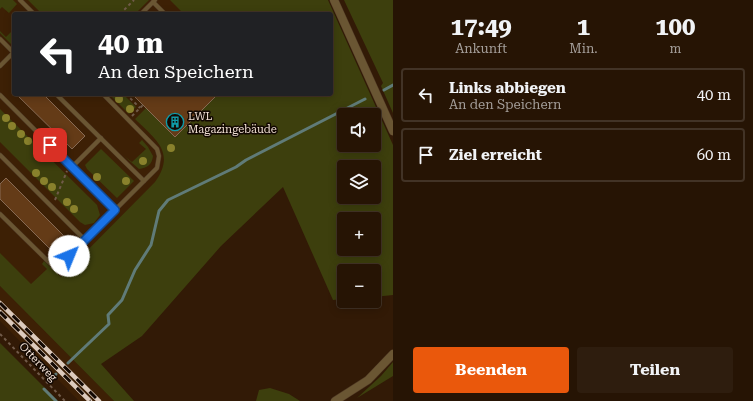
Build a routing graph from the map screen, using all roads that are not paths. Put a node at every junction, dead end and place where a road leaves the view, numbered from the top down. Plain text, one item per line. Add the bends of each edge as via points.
1 (20, 0) edge
2 (334, 0) edge
3 (154, 1) edge
4 (32, 12) edge
5 (143, 12) edge
6 (163, 12) edge
7 (0, 39) edge
8 (12, 50) edge
9 (12, 54) edge
10 (0, 66) edge
11 (0, 95) edge
12 (58, 96) edge
13 (105, 96) edge
14 (393, 131) edge
15 (101, 138) junction
16 (0, 155) edge
17 (71, 166) junction
18 (144, 181) junction
19 (115, 210) junction
20 (0, 214) edge
21 (85, 240) junction
22 (393, 354) edge
23 (335, 401) edge

1 - 4 lane
2 - 14 street
3 - 5 lane
3 - 6 lane
7 - 8 lane
9 - 10 lane
11 - 17 lane
12 - 15 lane
13 - 18 lane via 157,149 160,156 157,168
15 - 17 lane
15 - 18 lane
16 - 21 lane
17 - 19 lane
18 - 19 lane
19 - 21 lane
20 - 21 lane via 56,269
22 - 23 street via 368,380

